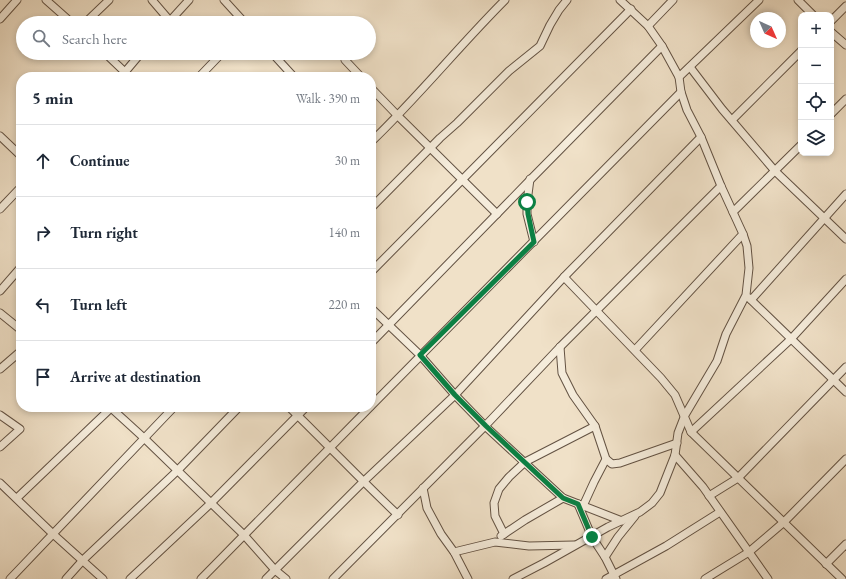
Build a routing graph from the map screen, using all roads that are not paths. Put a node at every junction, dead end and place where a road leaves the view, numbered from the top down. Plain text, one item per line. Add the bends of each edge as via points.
1 (17, 0) edge
2 (46, 0) edge
3 (109, 0) edge
4 (152, 0) edge
5 (189, 0) edge
6 (224, 0) edge
7 (505, 0) edge
8 (567, 0) edge
9 (620, 0) edge
10 (673, 0) edge
11 (759, 0) edge
12 (798, 0) edge
13 (101, 3) edge
14 (846, 6) edge
15 (631, 9) junction
16 (810, 12) edge
17 (64, 16) edge
18 (91, 16) edge
19 (164, 16) edge
20 (174, 16) edge
21 (239, 16) edge
22 (834, 18) edge
23 (0, 19) edge
24 (648, 26) junction
25 (834, 35) edge
26 (846, 45) edge
27 (662, 46) junction
28 (798, 54) edge
29 (112, 60) edge
30 (135, 60) edge
31 (215, 60) edge
32 (278, 60) edge
33 (345, 60) dead end
34 (690, 67) junction
35 (125, 72) joint
36 (204, 72) edge
37 (289, 72) edge
38 (356, 72) edge
39 (679, 77) junction
40 (681, 92) junction
41 (376, 93) edge
42 (846, 99) edge
43 (834, 111) edge
44 (398, 116) junction
45 (732, 120) junction
46 (0, 136) edge
47 (376, 137) edge
48 (701, 137) junction
49 (798, 148) edge
50 (16, 151) edge
51 (775, 171) junction
52 (530, 179) junction
53 (463, 181) junction
54 (721, 186) junction
55 (16, 192) edge
56 (846, 194) edge
57 (376, 203) edge
58 (0, 209) edge
59 (733, 212) junction
60 (497, 214) junction
61 (824, 218) junction
62 (744, 234) junction
63 (846, 239) edge
64 (534, 242) junction
65 (376, 267) edge
66 (16, 273) edge
67 (564, 277) junction
68 (846, 279) edge
69 (0, 291) edge
70 (748, 297) junction
71 (596, 311) junction
72 (0, 313) edge
73 (376, 313) edge
74 (16, 326) edge
75 (389, 326) junction
76 (376, 338) edge
77 (791, 339) junction
78 (560, 347) junction
79 (635, 350) junction
80 (16, 355) edge
81 (420, 355) junction
82 (846, 367) edge
83 (0, 369) edge
84 (846, 392) edge
85 (455, 395) junction
86 (376, 402) edge
87 (106, 412) edge
88 (116, 412) edge
89 (169, 412) edge
90 (234, 412) edge
91 (295, 412) edge
92 (301, 412) edge
93 (366, 412) edge
94 (0, 414) edge
95 (298, 415) junction
96 (685, 415) junction
97 (486, 426) junction
98 (594, 426) junction
99 (691, 432) junction
100 (144, 438) junction
101 (677, 443) junction
102 (0, 447) edge
103 (331, 448) junction
104 (675, 455) junction
105 (606, 459) junction
106 (846, 459) edge
107 (525, 462) junction
108 (177, 471) junction
109 (738, 478) junction
110 (0, 482) edge
111 (363, 482) junction
112 (423, 488) junction
113 (709, 496) junction
114 (16, 498) junction
115 (563, 498) junction
116 (210, 504) junction
117 (581, 505) junction
118 (640, 512) junction
119 (720, 512) junction
120 (398, 515) junction
121 (622, 521) junction
122 (784, 522) junction
123 (53, 534) junction
124 (504, 534) junction
125 (244, 535) junction
126 (592, 537) junction
127 (495, 542) junction
128 (846, 544) edge
129 (576, 545) junction
130 (454, 552) junction
131 (749, 552) junction
132 (605, 557) junction
133 (83, 560) junction
134 (826, 564) junction
135 (275, 570) junction
136 (615, 577) edge
137 (10, 579) edge
138 (66, 579) edge
139 (103, 579) edge
140 (130, 579) edge
141 (201, 579) edge
142 (266, 579) edge
143 (286, 579) edge
144 (333, 579) edge
145 (468, 579) edge
146 (513, 579) edge
147 (606, 579) edge
148 (705, 579) edge
149 (768, 579) edge
150 (842, 579) edge

1 - 23 street
2 - 17 street
3 - 13 street
4 - 19 street
5 - 20 street
6 - 21 street
7 - 44 street
8 - 57 street via 540,46 509,71
9 - 15 street
10 - 24 street
11 - 34 street
12 - 16 street
13 - 18 street
14 - 22 street
15 - 24 street
15 - 53 street
24 - 27 street
25 - 26 street
27 - 39 street
27 - 52 street
28 - 45 street
29 - 35 street
30 - 35 street
31 - 36 street
32 - 37 street
33 - 38 street
34 - 39 street
34 - 45 street
39 - 40 street
40 - 48 street
40 - 64 street
41 - 44 street
42 - 43 street
44 - 47 street
44 - 53 street
45 - 51 street
46 - 50 street
48 - 54 street
48 - 67 street
49 - 51 street
51 - 59 street
51 - 61 street
52 - 60 street
52 - 64 street via 527,202
53 - 60 street
53 - 65 street
54 - 59 street
54 - 71 street
55 - 58 street
56 - 61 street
59 - 62 street
60 - 75 street
61 - 63 street
61 - 70 street
62 - 70 street via 749,268
62 - 79 street
64 - 81 street
66 - 69 street
67 - 71 street
67 - 85 street
68 - 77 street
70 - 77 street
70 - 96 street via 726,334 717,361
71 - 78 street
71 - 79 street
72 - 74 street
73 - 75 street
75 - 76 street
75 - 81 street
77 - 84 street
77 - 99 street
78 - 97 street
78 - 98 street via 562,373
79 - 96 street via 676,395
80 - 83 street
81 - 85 street
81 - 86 street
82 - 109 street
85 - 97 street
85 - 111 street
87 - 114 street
88 - 100 street
89 - 100 street
90 - 108 street
91 - 95 street
92 - 95 street
93 - 103 street
94 - 102 street via 20,429
95 - 103 street
95 - 116 street
96 - 99 street
96 - 101 street
97 - 107 street
97 - 112 street
98 - 105 street
98 - 107 street
99 - 109 street
100 - 108 street
100 - 123 street
101 - 104 street
101 - 105 street via 620,463 612,464
103 - 111 street
103 - 125 street
104 - 113 street
104 - 118 street via 660,493
105 - 117 street
106 - 122 street
107 - 115 street
107 - 124 street via 499,489 494,503 495,516
108 - 116 street
108 - 133 street
109 - 113 street
109 - 122 street
110 - 114 street
111 - 120 street
111 - 135 street
112 - 120 street
112 - 130 street via 427,508
113 - 119 street
114 - 123 street
115 - 117 street
115 - 124 street
116 - 125 street
116 - 140 street
117 - 121 street
117 - 126 street
118 - 121 street
118 - 132 street
119 - 131 street
119 - 136 street
120 - 144 street
121 - 126 street
122 - 131 street
122 - 134 street
123 - 133 street
123 - 137 street
124 - 127 street
125 - 135 street
125 - 141 street
126 - 129 street
126 - 132 street
127 - 129 street via 529,546
127 - 130 street
128 - 134 street
129 - 146 street
130 - 145 street
131 - 148 street
131 - 149 street
132 - 136 street
133 - 138 street
133 - 139 street
134 - 150 street
135 - 142 street
135 - 143 street
136 - 147 street

